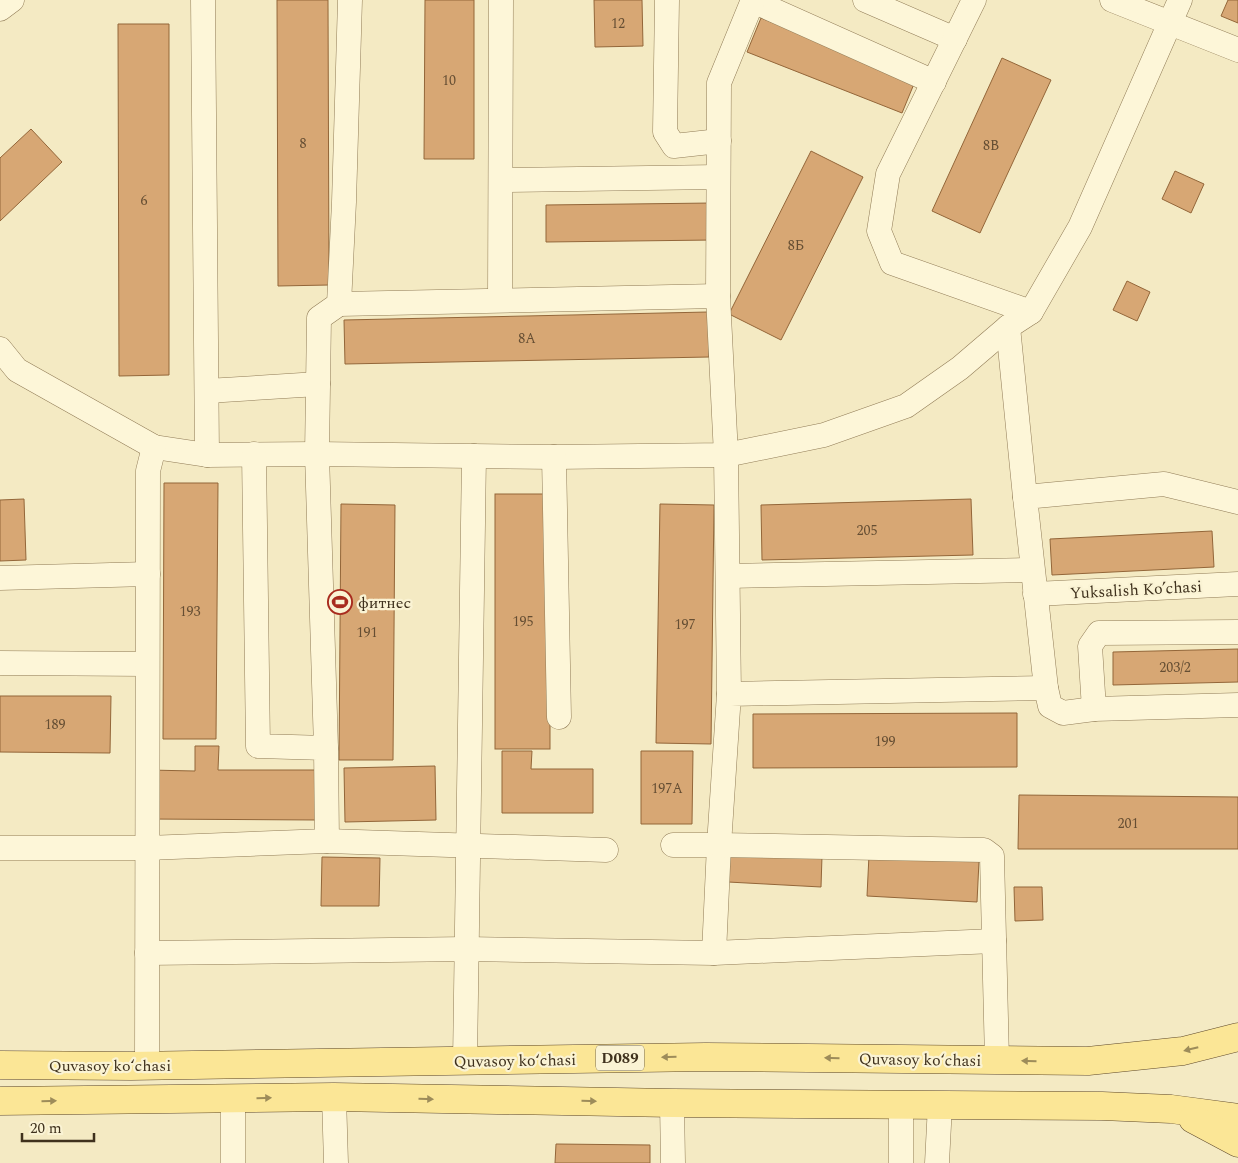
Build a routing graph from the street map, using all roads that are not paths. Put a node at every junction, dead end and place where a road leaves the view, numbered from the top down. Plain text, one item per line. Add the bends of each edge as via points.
1 (12, 0) edge
2 (203, 0) edge
3 (350, 0) edge
4 (501, 0) edge
5 (667, 0) edge
6 (753, 0) edge
7 (865, 0) edge
8 (974, 0) edge
9 (1112, 0) edge
10 (1180, 0) edge
11 (0, 9) edge
12 (1170, 23) junction
13 (955, 39) junction
14 (1238, 50) edge
15 (934, 82) junction
16 (718, 141) junction
17 (718, 177) junction
18 (500, 180) junction
19 (718, 296) junction
20 (500, 300) junction
21 (339, 304) junction
22 (1031, 312) junction
23 (1008, 327) junction
24 (0, 350) edge
25 (318, 384) junction
26 (206, 391) junction
27 (154, 447) junction
28 (254, 454) junction
29 (317, 454) junction
30 (207, 455) junction
31 (726, 455) junction
32 (474, 456) junction
33 (554, 457) junction
34 (1025, 497) junction
35 (1238, 502) edge
36 (1032, 570) junction
37 (148, 574) junction
38 (728, 576) junction
39 (0, 578) edge
40 (1238, 584) edge
41 (1035, 594) junction
42 (1238, 632) edge
43 (0, 663) edge
44 (147, 664) junction
45 (1046, 688) junction
46 (730, 694) junction
47 (1238, 704) edge
48 (1094, 709) junction
49 (559, 717) dead end
50 (326, 748) junction
51 (327, 842) junction
52 (673, 845) dead end
53 (719, 845) junction
54 (468, 847) junction
55 (0, 848) edge
56 (147, 848) junction
57 (606, 850) dead end
58 (994, 941) junction
59 (467, 949) junction
60 (147, 954) junction
61 (714, 954) junction
62 (1238, 1037) edge
63 (997, 1060) junction
64 (466, 1061) junction
65 (0, 1065) edge
66 (147, 1066) junction
67 (334, 1097) junction
68 (233, 1099) junction
69 (0, 1101) edge
70 (672, 1103) junction
71 (901, 1104) junction
72 (940, 1105) junction
73 (1171, 1110) junction
74 (1238, 1118) edge
75 (1238, 1143) edge
76 (234, 1163) edge
77 (336, 1163) edge
78 (673, 1163) edge
79 (901, 1163) edge
80 (937, 1163) edge

1 - 11 street
2 - 26 street
3 - 21 street
4 - 18 street
5 - 16 street via 665,132 674,146
6 - 15 street
6 - 16 street via 719,83
7 - 13 street
8 - 13 street
9 - 12 street
10 - 12 street
12 - 14 street
12 - 22 street via 1080,227
13 - 15 street
15 - 22 street via 888,174 879,231 892,263
16 - 17 street
17 - 18 street
17 - 19 street
18 - 20 street
19 - 20 street
19 - 31 street
20 - 21 street
21 - 25 street via 319,318
22 - 23 street
23 - 31 street via 960,368 906,406 824,435
23 - 34 street
24 - 27 street via 17,370
25 - 26 street
25 - 29 street
26 - 30 street
27 - 30 street
27 - 37 street via 148,472
28 - 29 street
28 - 30 street
28 - 50 street via 258,746
29 - 32 street
29 - 50 street
31 - 33 street
31 - 38 street
32 - 33 street
32 - 54 street
33 - 49 street
34 - 35 street via 1164,484
34 - 36 street
36 - 38 street
36 - 41 street
37 - 39 street
37 - 44 street
38 - 46 street
40 - 41 street, Yuksalish Ko’chasi
41 - 45 street
42 - 48 street via 1099,633 1090,646
43 - 44 street
44 - 56 street
45 - 46 street
45 - 48 street via 1050,706 1063,713
46 - 53 street
47 - 48 street
50 - 51 street
51 - 54 street
51 - 56 street
52 - 53 street
53 - 58 street via 984,850 992,856
53 - 61 street
54 - 57 street
54 - 59 street
55 - 56 street
56 - 60 street
58 - 61 street
58 - 63 street
59 - 60 street
59 - 61 street
59 - 64 street
60 - 66 street
62 -> 63 main road, Quvasoy koʻchasi / D089 via 1183,1051 1088,1061
63 -> 64 main road, Quvasoy koʻchasi / D089 via 706,1057
64 - 66 main road, Quvasoy koʻchasi / D089
65 - 66 main road, Quvasoy koʻchasi / D089
68 -> 67 main road
67 -> 70 main road
67 - 77 street
69 -> 68 main road
68 - 76 street
70 - 71 main road
70 - 78 street
71 - 72 main road
71 - 79 street
72 - 73 main road via 1102,1106
72 - 80 street
73 - 74 main road
73 - 75 main road via 1204,1123

